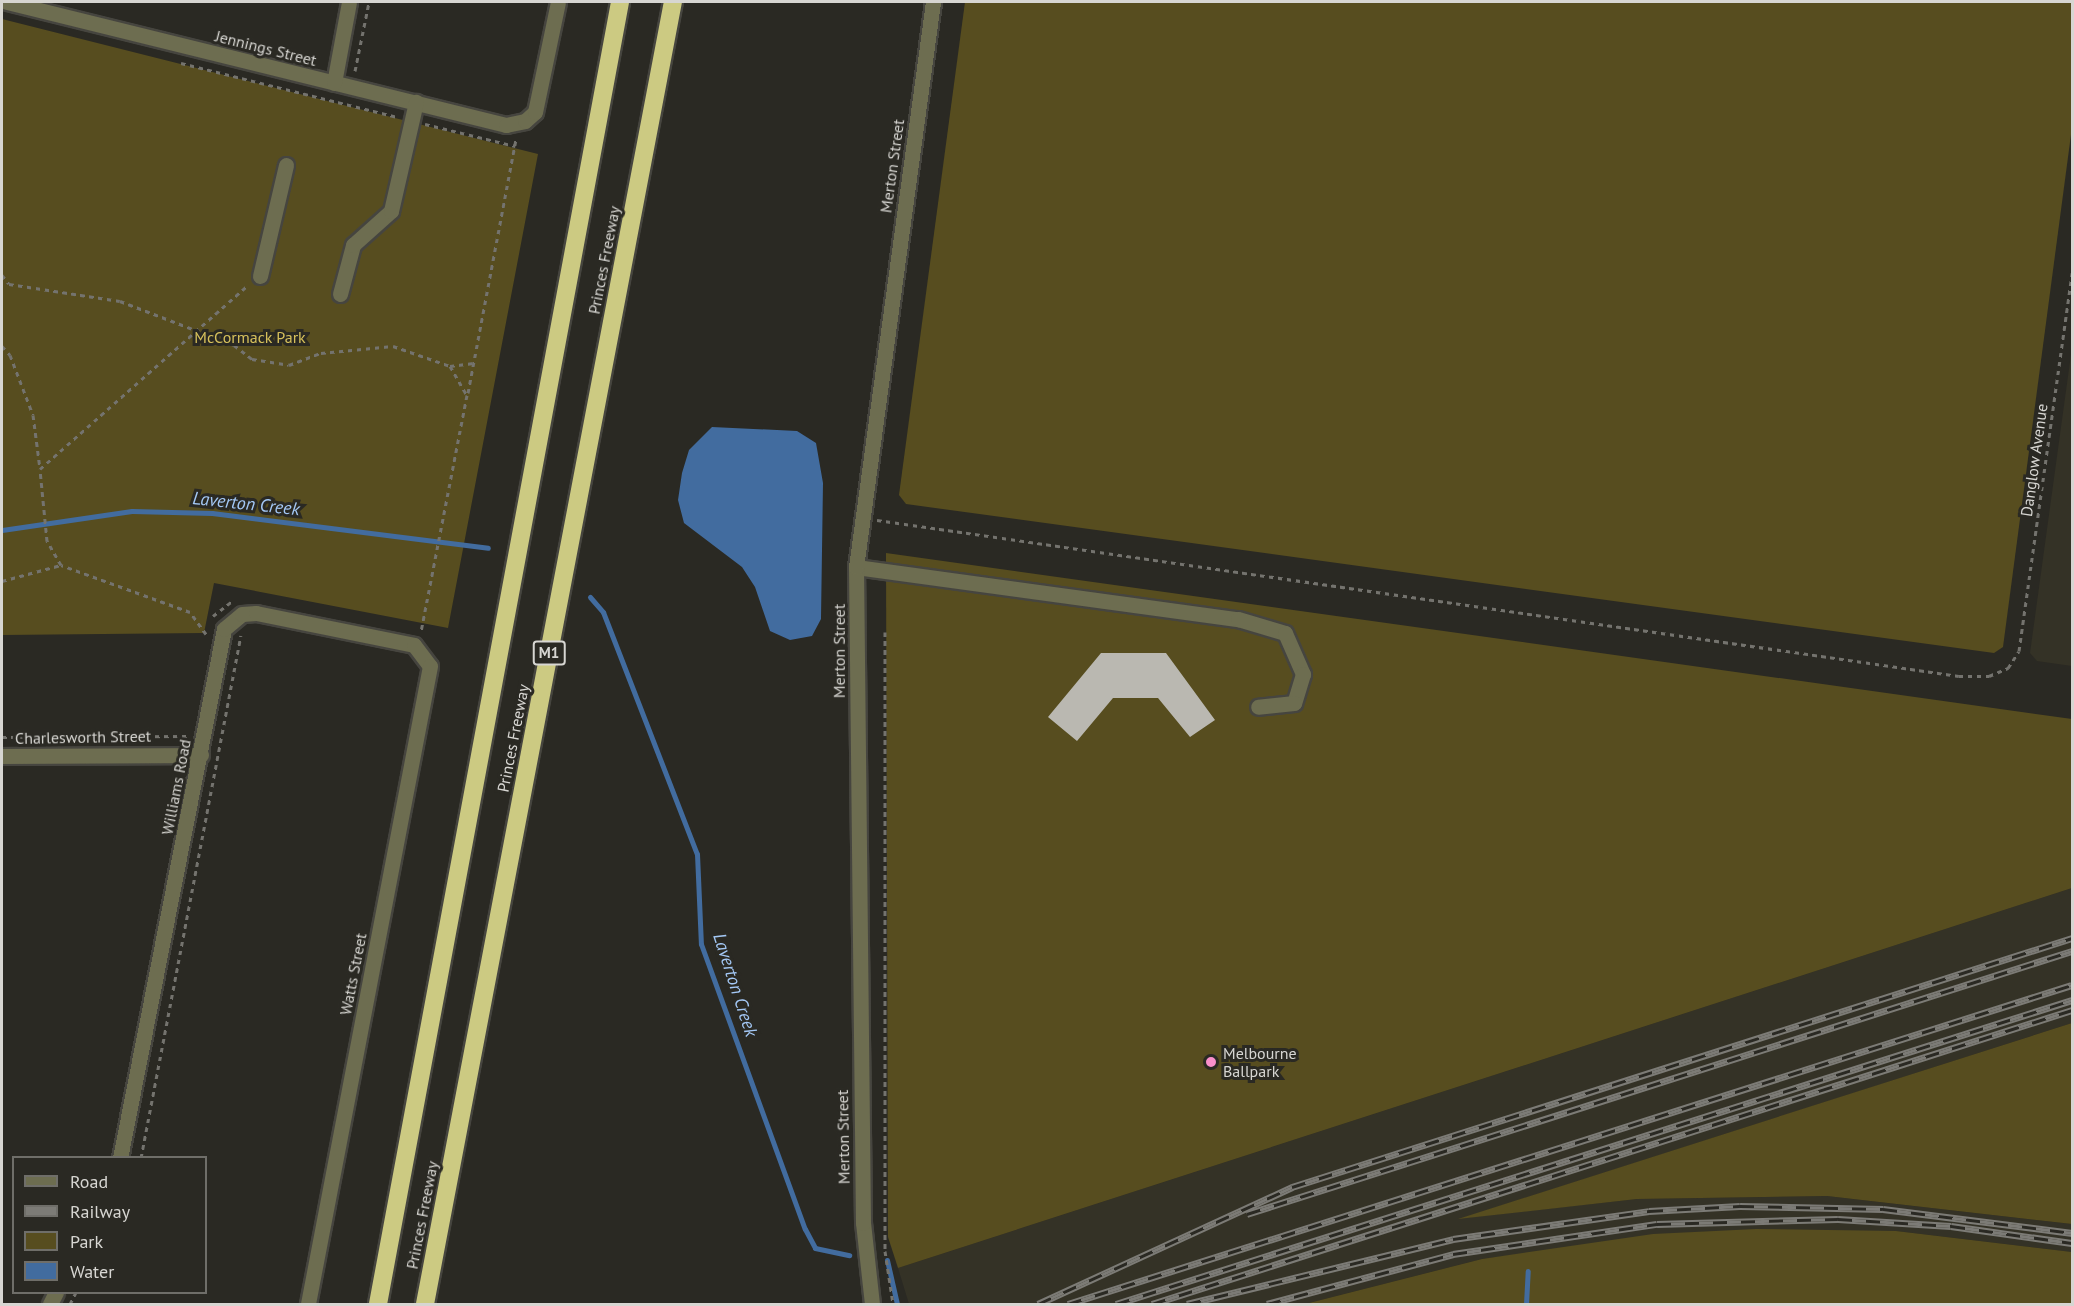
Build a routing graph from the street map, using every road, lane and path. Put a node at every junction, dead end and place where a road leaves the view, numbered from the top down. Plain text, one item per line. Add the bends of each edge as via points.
1 (7, 2) edge
2 (349, 2) edge
3 (369, 2) edge
4 (558, 2) edge
5 (620, 2) edge
6 (673, 2) edge
7 (933, 2) edge
8 (172, 61) dead end
9 (355, 71) dead end
10 (334, 83) junction
11 (416, 102) junction
12 (411, 120) junction
13 (518, 124) junction
14 (515, 146) junction
15 (286, 165) dead end
16 (2073, 273) edge
17 (2, 275) edge
18 (255, 279) joint
19 (340, 294) dead end
20 (196, 329) junction
21 (2, 346) edge
22 (474, 363) junction
23 (450, 366) junction
24 (467, 395) junction
25 (40, 469) junction
26 (860, 518) junction
27 (61, 565) junction
28 (856, 567) junction
29 (2, 581) edge
30 (243, 625) dead end
31 (885, 632) dead end
32 (421, 634) dead end
33 (204, 646) dead end
34 (422, 651) joint
35 (1258, 707) dead end
36 (190, 724) dead end
37 (188, 736) junction
38 (2, 738) edge
39 (184, 754) junction
40 (201, 755) junction
41 (2, 756) edge
42 (120, 1156) edge
43 (141, 1156) edge
44 (308, 1305) edge
45 (378, 1305) edge
46 (425, 1305) edge
47 (872, 1305) edge
48 (893, 1305) edge

1 - 10 street, Jennings Street
2 - 10 street
3 - 9 path
4 - 13 street via 538,103 531,117
5 - 45 highway, Princes Freeway
6 - 46 highway, Princes Freeway / M1
7 - 26 street, Merton Street
8 - 12 path
10 - 11 street, Jennings Street
11 - 12 street
11 - 13 street, Jennings Street via 495,123
12 - 14 path
12 - 19 street via 391,211 353,245
13 - 14 path
14 - 22 path
15 - 18 street
16 - 26 path, Danglow Avenue via 2019,651 2008,668 1989,676 1959,676
17 - 20 path via 9,284 120,301
18 - 20 path
20 - 23 path via 234,345 252,359 289,365 321,353 393,346
20 - 25 path
21 - 25 path via 10,355 33,415
22 - 23 path
22 - 24 path
23 - 24 path
24 - 32 path
25 - 27 path via 46,533
26 - 28 street, Merton Street
27 - 29 path
27 - 33 path via 190,612 205,629
28 - 35 street via 1238,619 1285,633 1303,675 1294,703
28 - 47 street, Merton Street via 862,1212
30 - 43 path
31 - 48 path via 885,1251
34 - 40 street, Williams Road via 401,642 242,614 224,629
34 - 44 street, Watts Street via 430,666
36 - 37 path
37 - 38 path
37 - 39 path
39 - 40 street, Charlesworth Street
39 - 41 street, Charlesworth Street
40 - 42 street, Williams Road

